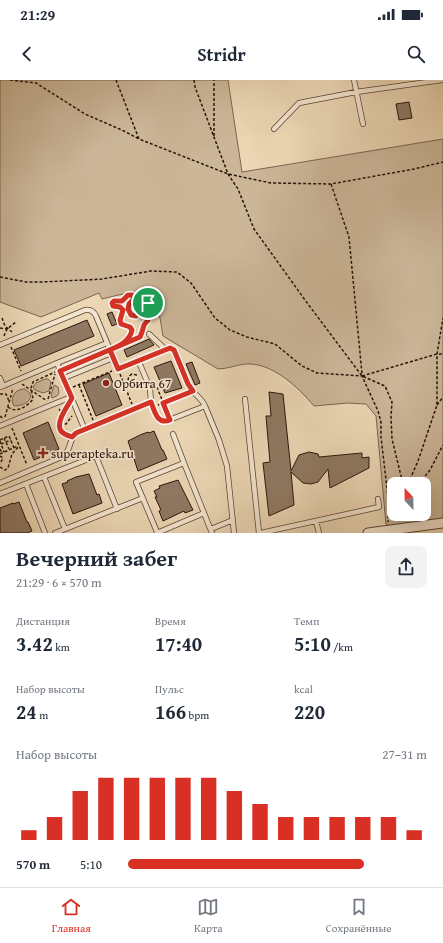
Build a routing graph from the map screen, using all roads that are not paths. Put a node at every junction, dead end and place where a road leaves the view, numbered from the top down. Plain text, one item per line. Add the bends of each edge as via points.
1 (354, 80) edge
2 (442, 80) edge
3 (356, 92) junction
4 (362, 124) dead end
5 (274, 129) dead end
6 (149, 334) dead end
7 (107, 343) junction
8 (0, 345) edge
9 (165, 349) junction
10 (113, 358) junction
11 (138, 360) junction
12 (58, 363) junction
13 (0, 378) edge
14 (64, 378) junction
15 (2, 387) edge
16 (72, 397) junction
17 (245, 399) dead end
18 (152, 405) junction
19 (205, 406) junction
20 (0, 426) edge
21 (85, 430) junction
22 (173, 434) dead end
23 (184, 463) junction
24 (44, 477) junction
25 (0, 482) edge
26 (26, 484) junction
27 (0, 494) edge
28 (143, 498) junction
29 (378, 499) dead end
30 (117, 509) junction
31 (204, 513) junction
32 (233, 520) junction
33 (316, 521) junction
34 (443, 523) edge
35 (65, 529) junction
36 (211, 531) edge
37 (408, 531) edge
38 (45, 533) edge
39 (56, 533) edge
40 (157, 533) edge
41 (234, 533) edge
42 (260, 533) edge
43 (319, 533) edge
44 (368, 533) edge

1 - 3 lane
2 - 3 lane
3 - 4 lane
3 - 5 lane via 299,102
6 - 9 lane
7 - 8 lane via 94,313 88,310
7 - 10 lane
7 - 12 lane
9 - 11 lane
9 - 19 lane via 174,350 188,384
10 - 11 lane via 118,369
10 - 14 lane
11 - 18 lane via 151,392
12 - 14 lane via 58,371
12 - 15 lane
13 - 15 lane
14 - 16 lane
16 - 20 lane
16 - 21 lane
17 - 42 lane
18 - 19 lane via 158,419 164,422
18 - 21 lane via 134,409
19 - 32 lane via 227,466
21 - 25 lane via 72,437 64,456
22 - 23 lane
23 - 28 lane via 136,482
23 - 31 lane
24 - 26 lane
24 - 30 lane via 96,456
24 - 35 lane
26 - 27 lane
26 - 38 lane
28 - 30 lane
28 - 40 lane
29 - 33 lane via 379,507
30 - 35 lane
31 - 36 lane
31 - 40 lane
32 - 36 lane
32 - 41 lane
33 - 42 lane
33 - 43 lane
34 - 37 street
35 - 39 lane
37 - 44 street

